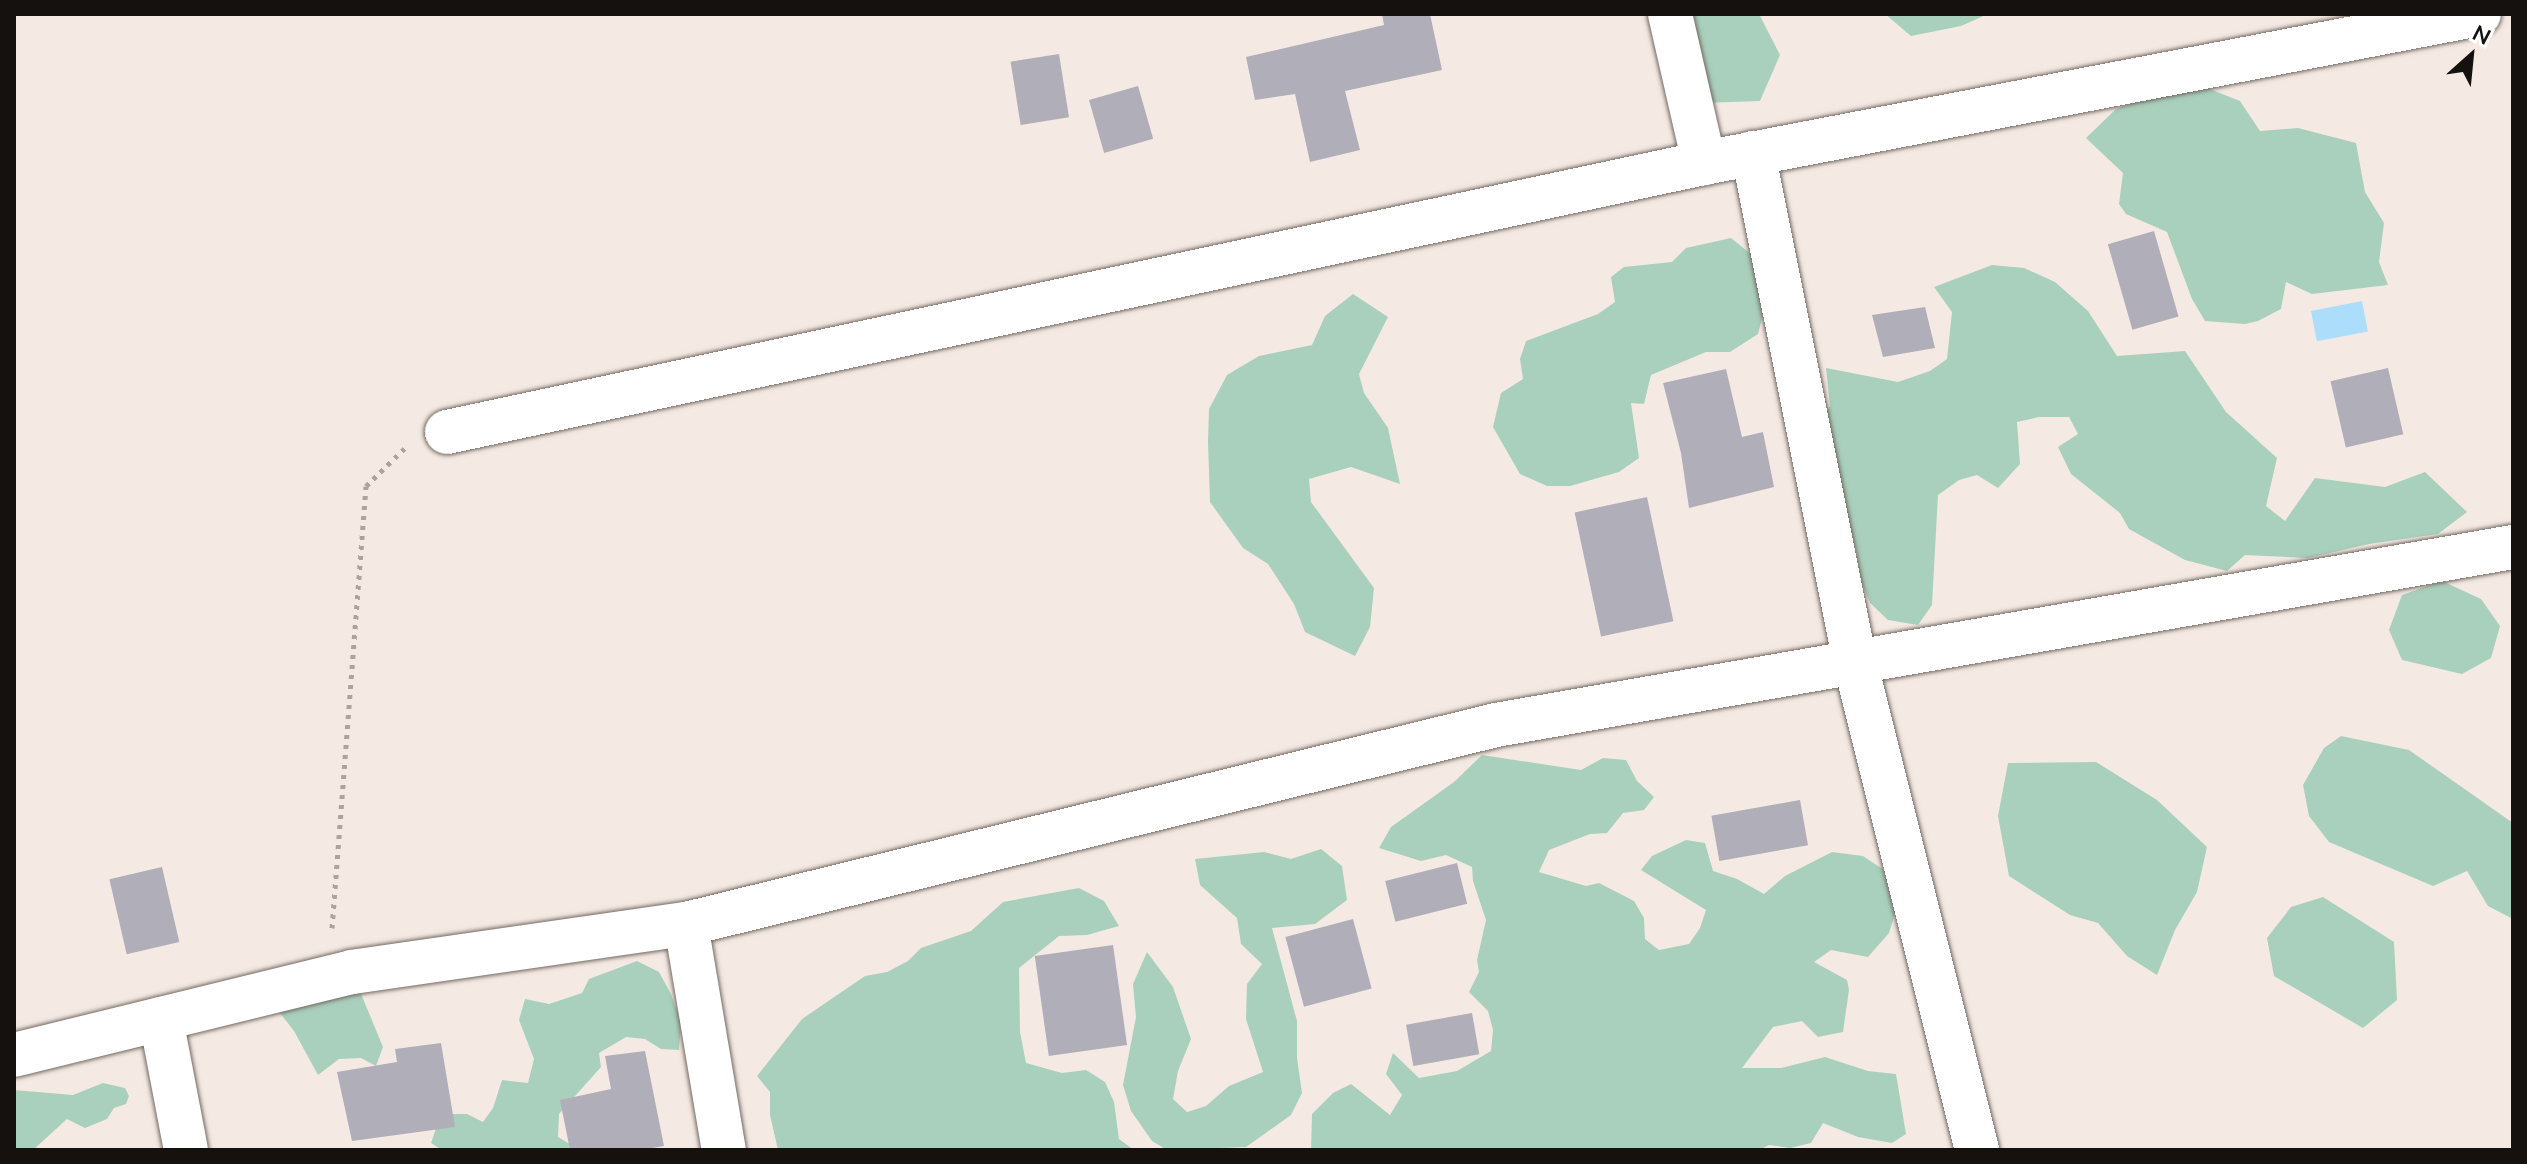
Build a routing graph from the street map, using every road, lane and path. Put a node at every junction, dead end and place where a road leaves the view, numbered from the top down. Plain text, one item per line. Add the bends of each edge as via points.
1 (1670, 14) edge
2 (2479, 14) edge
3 (1753, 153) junction
4 (1704, 163) junction
5 (447, 432) joint
6 (2513, 547) edge
7 (1855, 662) junction
8 (686, 924) junction
9 (328, 978) junction
10 (161, 1019) junction
11 (14, 1055) edge
12 (186, 1150) edge
13 (724, 1150) edge
14 (1977, 1150) edge

1 - 4 street
2 - 3 street
3 - 4 street
3 - 7 street
4 - 5 street
5 - 9 path via 401,449 366,486
6 - 7 street
7 - 8 street via 1496,725
7 - 14 street
8 - 9 street
8 - 13 street
9 - 10 street
10 - 11 street
10 - 12 street

